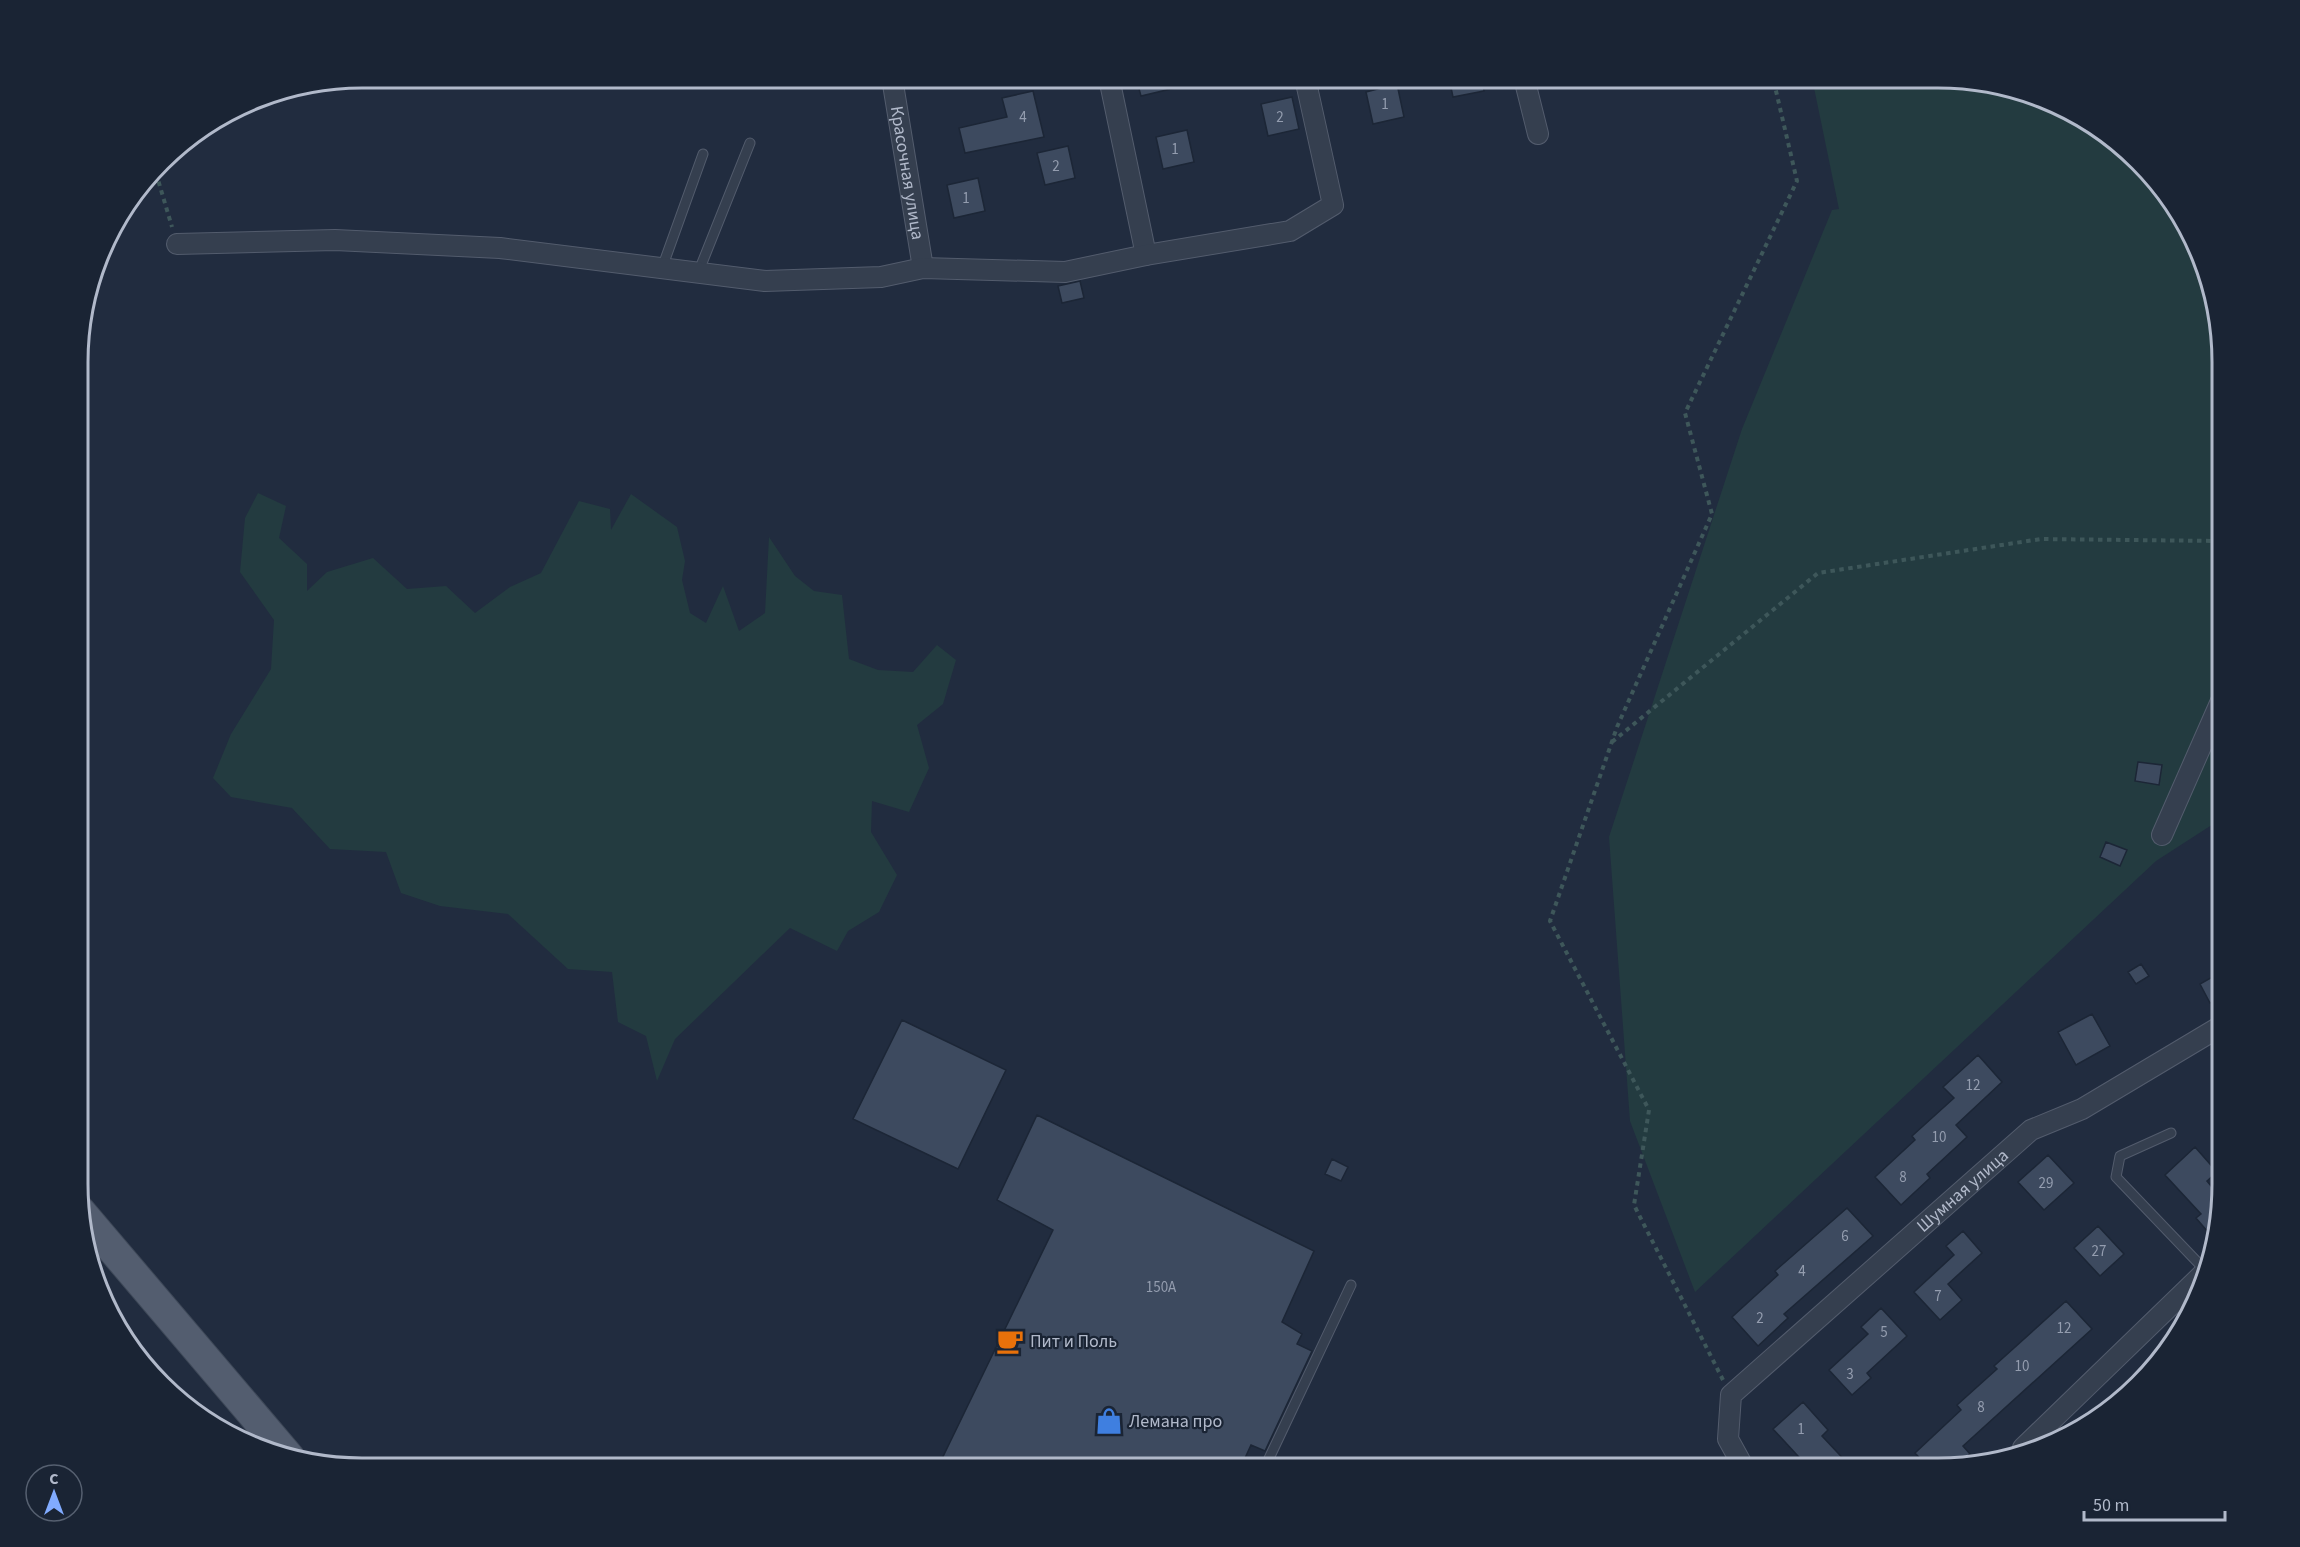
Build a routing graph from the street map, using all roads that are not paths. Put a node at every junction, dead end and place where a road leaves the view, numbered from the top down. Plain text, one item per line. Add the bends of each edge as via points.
1 (894, 88) edge
2 (1111, 88) edge
3 (1307, 88) edge
4 (1526, 88) edge
5 (1538, 134) dead end
6 (750, 142) dead end
7 (703, 154) dead end
8 (177, 244) road end
9 (1146, 255) junction
10 (662, 268) junction
11 (923, 268) junction
12 (698, 273) junction
13 (2212, 721) edge
14 (2162, 835) dead end
15 (2212, 1031) edge
16 (2172, 1133) dead end
17 (92, 1224) edge
18 (2199, 1264) edge
19 (1351, 1285) dead end
20 (2192, 1286) edge
21 (2026, 1444) edge
22 (279, 1445) edge
23 (1269, 1458) edge
24 (1738, 1458) edge

1 - 11 street, Красочная улица
2 - 9 street
3 - 9 street via 1333,205 1290,231
4 - 5 street
6 - 12 lane
7 - 10 lane
8 - 10 street via 335,240 500,248
9 - 11 street via 1065,272
10 - 12 street
11 - 12 street via 881,277 765,281
13 - 14 street
15 - 24 street, Шумная улица via 2082,1109 2031,1130 1731,1395 1728,1439
16 - 18 lane via 2121,1156 2116,1177
17 - 22 main road
19 - 23 lane
20 - 21 street

